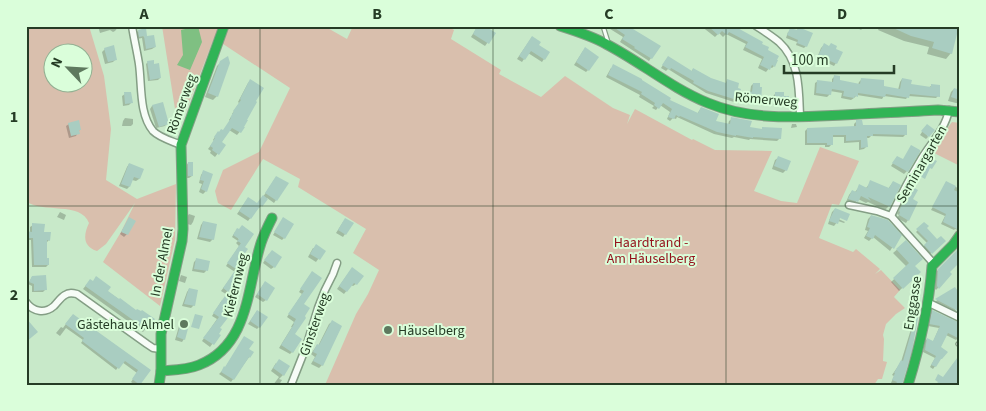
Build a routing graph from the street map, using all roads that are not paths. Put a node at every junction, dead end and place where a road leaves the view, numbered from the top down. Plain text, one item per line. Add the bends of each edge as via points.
1 (132, 26) edge
2 (224, 26) edge
3 (560, 26) edge
4 (603, 26) edge
5 (756, 26) edge
6 (609, 45) junction
7 (949, 110) junction
8 (960, 112) edge
9 (800, 117) junction
10 (181, 145) junction
11 (849, 205) dead end
12 (891, 216) junction
13 (272, 218) dead end
14 (960, 235) edge
15 (336, 263) dead end
16 (934, 264) junction
17 (26, 302) edge
18 (927, 302) junction
19 (960, 318) edge
20 (161, 349) junction
21 (161, 371) junction
22 (159, 385) edge
23 (291, 385) edge
24 (908, 385) edge

1 - 10 street, Römerweg via 146,120 157,134
2 - 10 street, Römerweg
3 - 6 street, Römerweg
4 - 6 lane
5 - 9 street via 779,42 790,56 798,76
6 - 9 street, Römerweg via 708,104 742,113
7 - 8 street, Römerweg
7 - 9 street, Römerweg
7 - 12 street, Seminargarten via 943,128 921,159
10 - 20 street, In der Almel via 183,230 161,334
11 - 12 street
12 - 16 street
13 - 21 street, Kiefernweg via 261,242 236,334 220,352 200,365
14 - 16 street, Enggasse
15 - 23 street, Ginsterweg
16 - 18 street, Enggasse
17 - 20 street via 34,310 45,311 64,295 77,294 146,344
18 - 19 street
18 - 24 street, Enggasse
20 - 21 street, In der Almel
21 - 22 street, In der Almel

